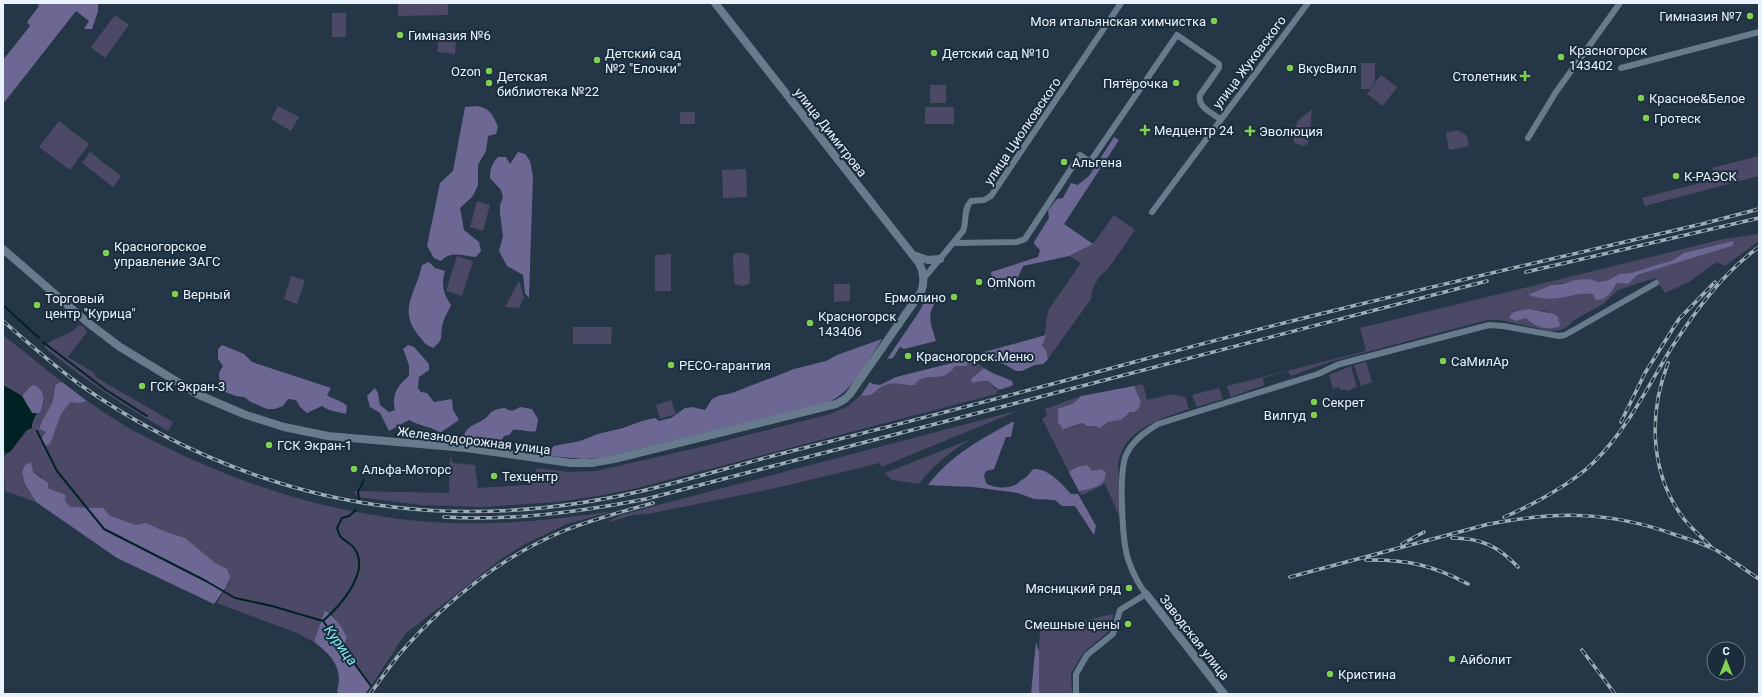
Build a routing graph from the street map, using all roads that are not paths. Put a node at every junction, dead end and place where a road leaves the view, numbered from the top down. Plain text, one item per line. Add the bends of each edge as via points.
1 (714, 3) edge
2 (1121, 3) edge
3 (1308, 3) edge
4 (1620, 3) edge
5 (1759, 32) edge
6 (1621, 68) dead end
7 (1220, 119) junction
8 (1528, 138) dead end
9 (1152, 212) dead end
10 (955, 243) junction
11 (3, 249) edge
12 (912, 255) junction
13 (940, 259) junction
14 (924, 278) junction
15 (1656, 283) dead end
16 (1146, 594) junction
17 (1076, 694) edge
18 (1224, 694) edge

1 - 12 street, улица Димитрова
2 - 10 street, улица Циолковского via 991,196 984,200 971,201 967,205 965,226
3 - 7 street, улица Жуковского
4 - 8 street via 1556,92
5 - 6 street
7 - 9 street, улица Жуковского
7 - 10 street via 1201,105 1199,99 1219,68 1218,64 1177,35 1090,162 1080,155 1025,239 1017,242
10 - 13 street, улица Циолковского
11 - 14 street, Железнодорожная улица via 87,322 120,347 198,394 246,415 284,427 328,436 466,448 582,464 614,459 841,402 850,394 921,292
12 - 13 street via 928,260
12 - 14 street, улица Димитрова via 922,269
13 - 14 street, улица Циолковского
15 - 16 street via 1565,335 1504,326 1482,327 1337,365 1318,374 1166,422 1146,431 1127,452 1122,476 1126,552 1134,574
16 - 17 street via 1120,610 1113,634 1087,656 1076,674
16 - 18 street, Заводская улица

